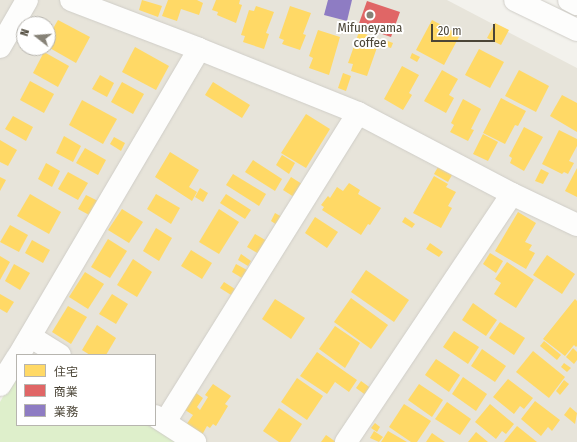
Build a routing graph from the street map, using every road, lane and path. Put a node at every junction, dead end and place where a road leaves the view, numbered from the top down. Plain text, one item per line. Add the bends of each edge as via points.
1 (27, 0) edge
2 (71, 0) edge
3 (516, 0) edge
4 (568, 0) edge
5 (577, 4) edge
6 (577, 30) edge
7 (0, 47) edge
8 (200, 49) junction
9 (358, 113) junction
10 (512, 194) junction
11 (577, 225) edge
12 (31, 336) junction
13 (20, 354) edge
14 (58, 354) edge
15 (16, 360) edge
16 (0, 385) edge
17 (160, 419) edge
18 (195, 442) edge
19 (346, 442) edge

1 - 7 street
2 - 8 street
3 - 6 street
4 - 5 street
8 - 9 street
8 - 12 street
9 - 10 street
9 - 17 street
10 - 11 street
10 - 19 street
12 - 13 street
12 - 14 street
15 - 16 street
17 - 18 street

